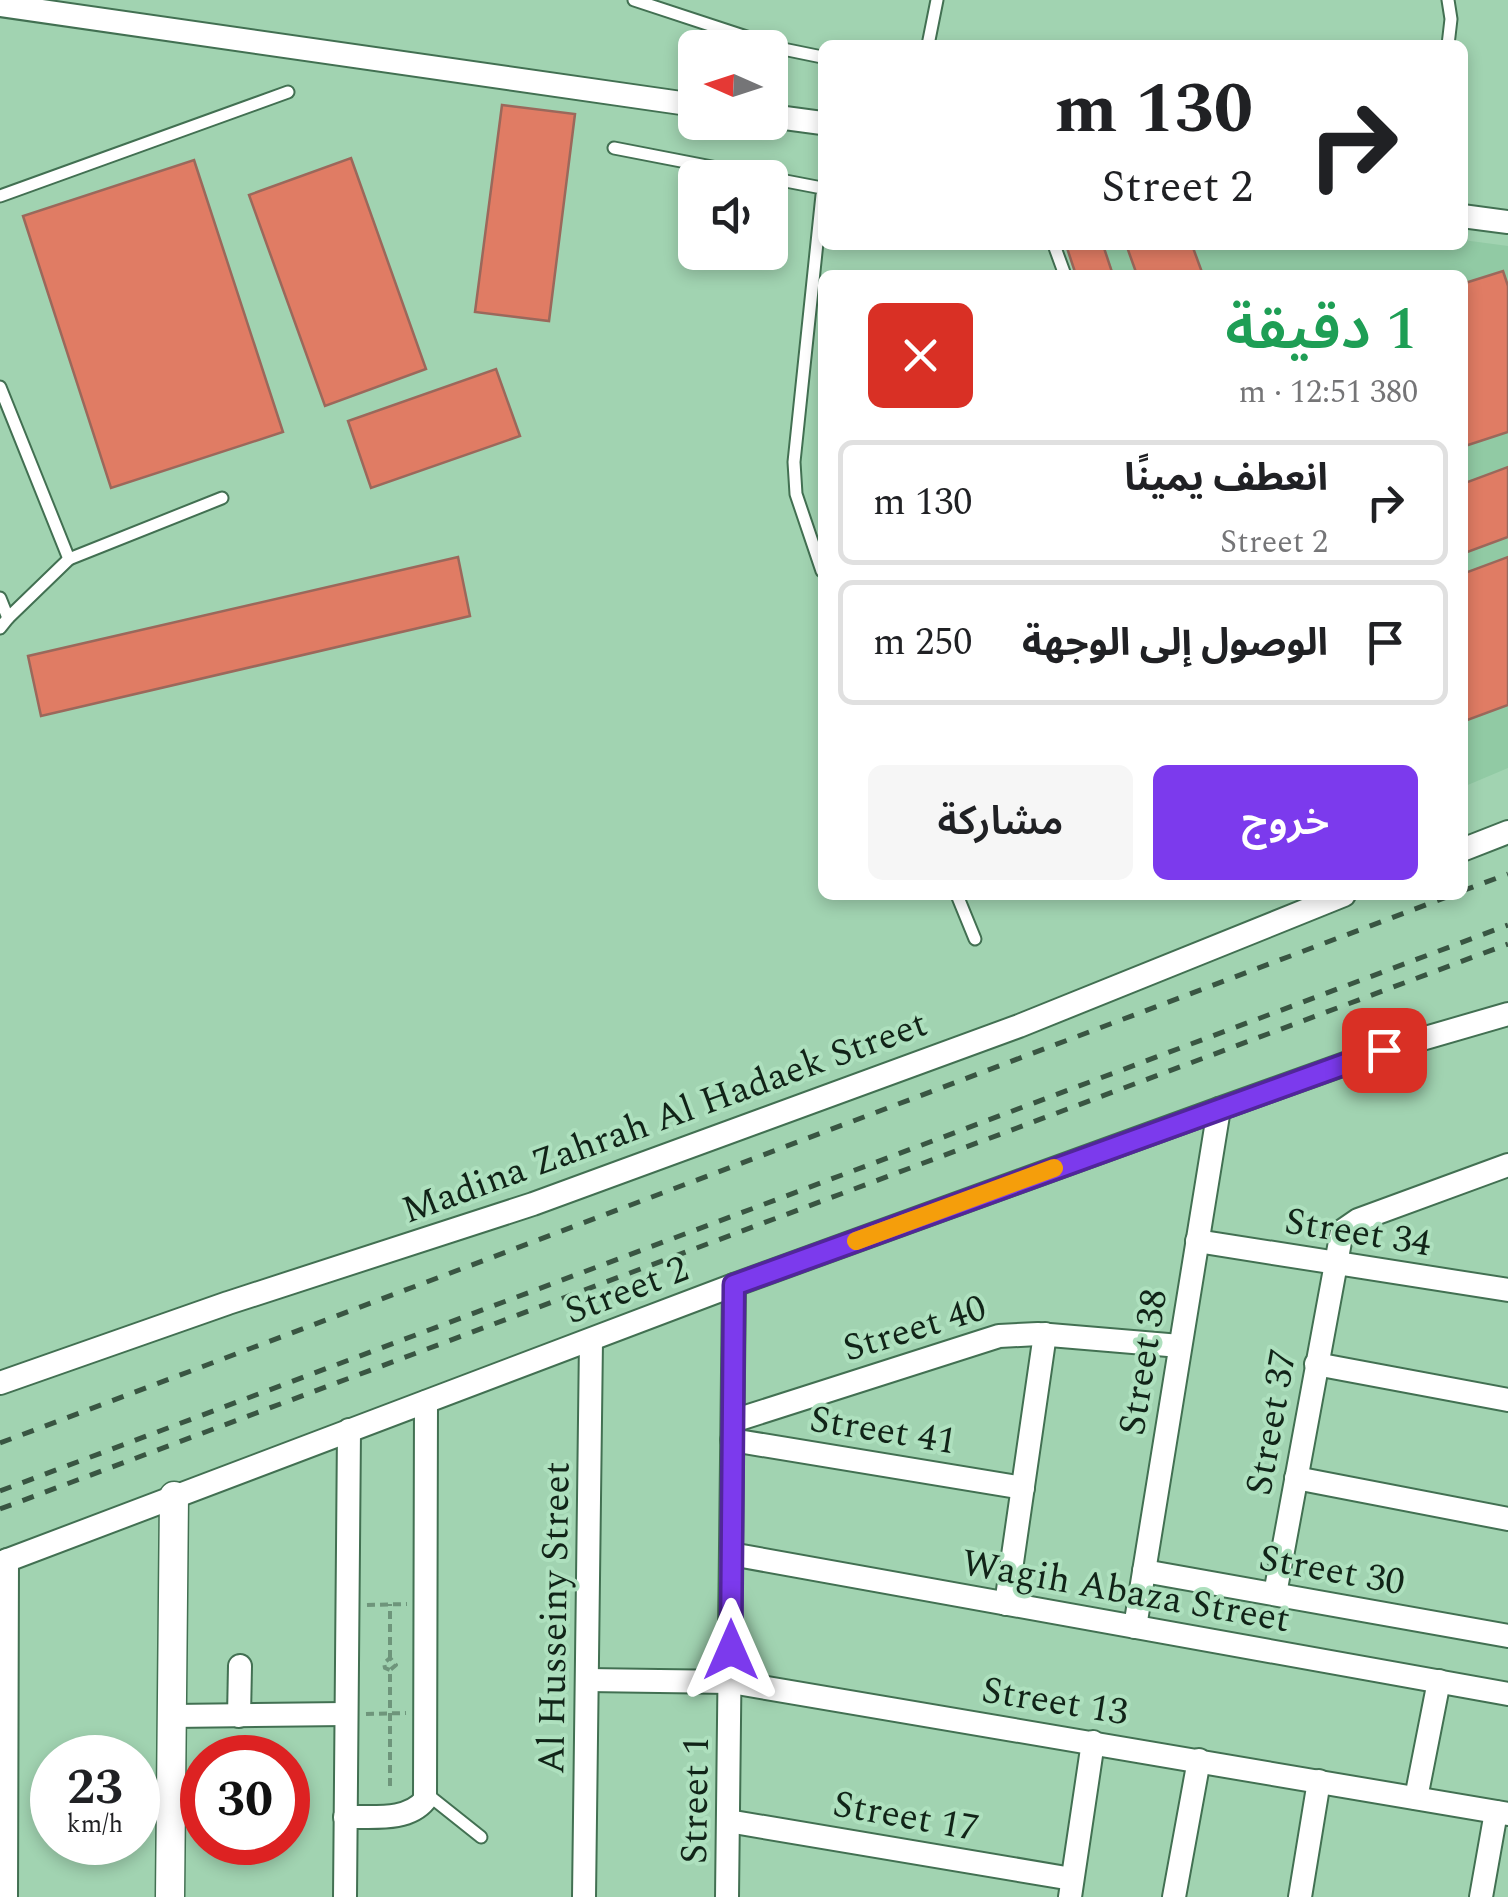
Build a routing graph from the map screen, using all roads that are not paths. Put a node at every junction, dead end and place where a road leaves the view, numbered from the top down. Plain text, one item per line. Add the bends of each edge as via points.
1 (634, 0) edge
2 (937, 0) edge
3 (1448, 0) edge
4 (0, 4) edge
5 (929, 40) edge
6 (1449, 40) edge
7 (818, 56) edge
8 (288, 92) dead end
9 (678, 103) edge
10 (788, 118) edge
11 (818, 122) edge
12 (614, 148) dead end
13 (678, 160) edge
14 (788, 183) edge
15 (818, 190) edge
16 (0, 196) edge
17 (1468, 217) edge
18 (1508, 222) edge
19 (818, 230) edge
20 (0, 388) edge
21 (222, 498) dead end
22 (69, 558) junction
23 (818, 559) edge
24 (0, 598) edge
25 (4, 623) edge
26 (1508, 832) edge
27 (1468, 848) edge
28 (958, 900) edge
29 (1332, 900) edge
30 (974, 939) dead end
31 (1508, 1014) edge
32 (1219, 1108) junction
33 (1508, 1166) edge
34 (1197, 1242) junction
35 (1335, 1263) junction
36 (734, 1285) junction
37 (1508, 1290) edge
38 (1045, 1334) junction
39 (591, 1340) junction
40 (1180, 1346) junction
41 (1316, 1364) junction
42 (0, 1383) edge
43 (1508, 1400) edge
44 (426, 1402) junction
45 (349, 1430) junction
46 (732, 1431) junction
47 (1296, 1478) junction
48 (1023, 1488) junction
49 (174, 1496) junction
50 (1508, 1519) edge
51 (731, 1554) junction
52 (3, 1561) edge
53 (1144, 1570) junction
54 (1275, 1594) junction
55 (1006, 1604) junction
56 (1134, 1627) junction
57 (1508, 1636) edge
58 (240, 1666) dead end
59 (587, 1680) junction
60 (731, 1682) junction
61 (1439, 1682) junction
62 (1508, 1694) edge
63 (346, 1714) junction
64 (172, 1716) junction
65 (239, 1716) junction
66 (1093, 1742) junction
67 (1198, 1760) junction
68 (1319, 1781) junction
69 (425, 1785) junction
70 (1416, 1798) junction
71 (3, 1808) edge
72 (1502, 1813) edge
73 (346, 1817) junction
74 (728, 1820) junction
75 (481, 1838) dead end
76 (1071, 1888) edge
77 (6, 1897) edge
78 (170, 1897) edge
79 (345, 1897) edge
80 (584, 1897) edge
81 (727, 1897) edge
82 (1174, 1897) edge
83 (1300, 1897) edge
84 (1481, 1897) edge

1 - 7 lane
2 - 5 lane
3 - 6 lane
4 - 9 street
8 - 16 lane
10 - 11 street
12 - 13 lane
14 - 15 lane
17 - 18 street
19 - 23 lane via 794,462 796,494
20 - 22 lane
21 - 22 lane
22 - 25 lane
24 - 25 lane
26 - 27 street
28 - 30 lane
29 - 42 street, Madina Zahrah Al Hadaek Street via 1019,1026 533,1204
31 - 32 street, Street 2
32 - 34 street, Street 38
32 - 36 street, Street 2
33 - 35 street, Street 37 via 1349,1224
34 - 35 street, Street 34
34 - 40 street, Street 38
35 - 37 street, Street 34
35 - 41 street, Street 37
36 - 39 street, Street 2
36 - 46 street, Street 1
38 - 40 street, Street 40
38 - 46 street, Street 40 via 980,1340
38 - 48 street
39 - 44 street, Street 2
39 - 59 street, Al Husseiny Street
40 - 53 street, Street 38
41 - 43 street
41 - 47 street, Street 37
44 - 45 street, Street 2
44 - 69 street
45 - 49 street, Street 2
45 - 63 street
46 - 48 street, Street 41
46 - 51 street, Street 1
47 - 50 street
47 - 54 street, Street 37
48 - 55 street
49 - 52 street, Street 2
49 - 64 street
51 - 55 street, Wagih Abaza Street
51 - 60 street, Street 1
52 - 71 street
53 - 54 street, Street 30
53 - 56 street, Street 38
54 - 57 street, Street 30
55 - 56 street, Wagih Abaza Street
56 - 61 street, Wagih Abaza Street
58 - 65 street
59 - 60 street, Street 13
59 - 80 street, Al Husseiny Street
60 - 66 street, Street 13
60 - 74 street, Street 1
61 - 62 street, Wagih Abaza Street
61 - 70 street
63 - 65 street
63 - 73 street
64 - 65 street
64 - 78 street
66 - 67 street, Street 13
66 - 76 street
67 - 68 street, Street 13
67 - 82 street
68 - 70 street, Street 13
68 - 83 street
69 - 73 street via 416,1811
69 - 75 lane
70 - 72 street, Street 13
71 - 77 street
72 - 84 street
73 - 79 street
74 - 76 street, Street 17
74 - 81 street, Street 1

